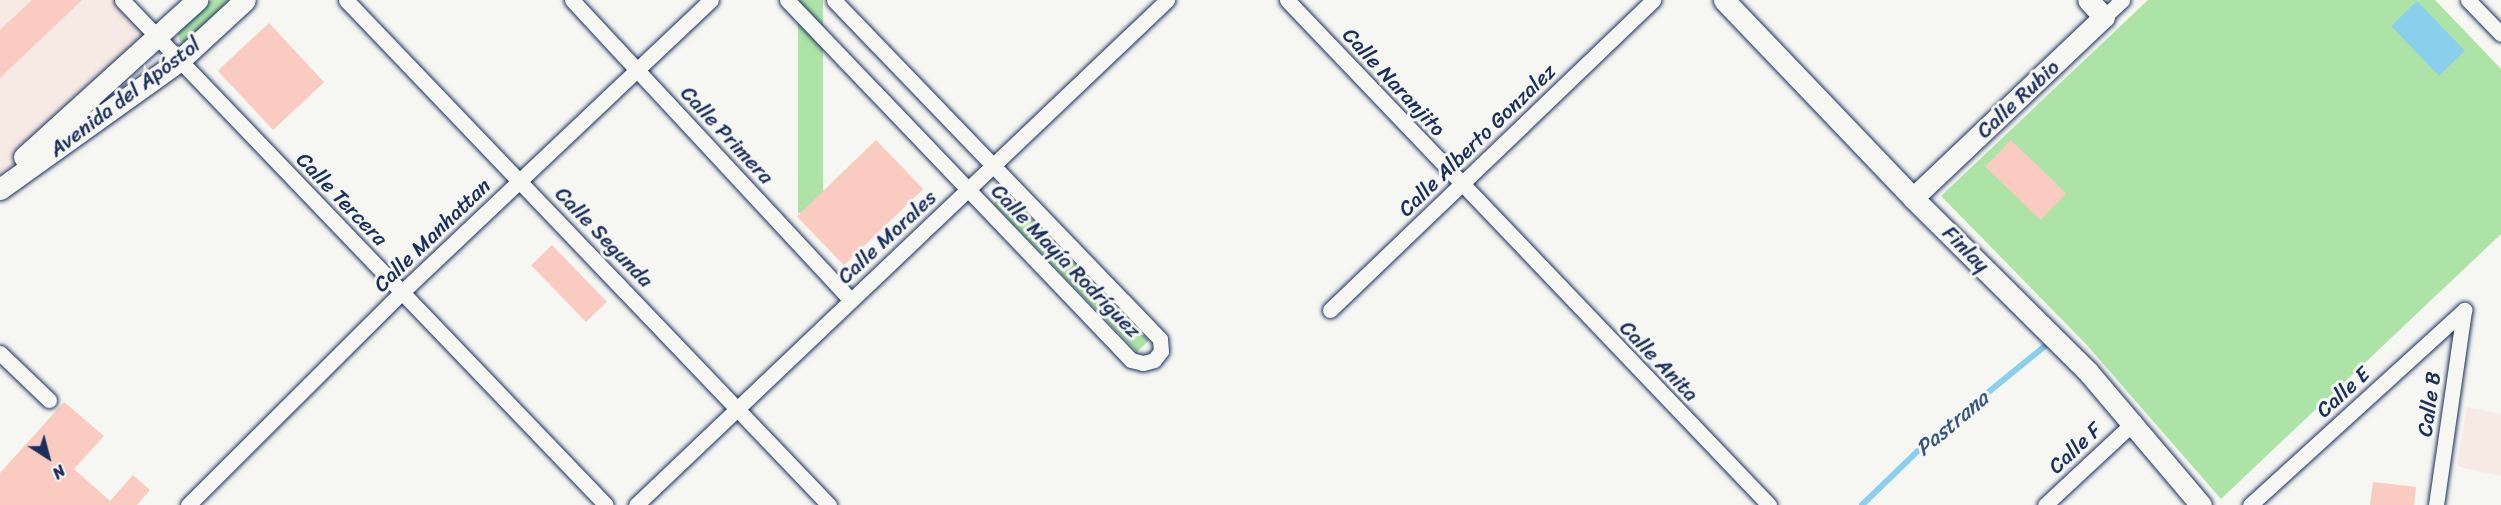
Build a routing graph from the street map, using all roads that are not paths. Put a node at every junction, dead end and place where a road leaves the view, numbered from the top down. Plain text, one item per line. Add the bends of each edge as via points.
1 (122, 0) edge
2 (197, 0) edge
3 (245, 0) edge
4 (346, 0) edge
5 (572, 0) edge
6 (711, 0) edge
7 (787, 0) edge
8 (834, 0) edge
9 (1167, 0) edge
10 (1287, 0) edge
11 (1653, 0) edge
12 (1724, 0) edge
13 (2088, 0) edge
14 (2122, 0) edge
15 (2468, 0) edge
16 (2104, 17) junction
17 (2501, 34) edge
18 (157, 37) junction
19 (180, 60) junction
20 (637, 69) junction
21 (993, 166) junction
22 (0, 179) edge
23 (520, 179) junction
24 (1461, 184) junction
25 (0, 189) edge
26 (968, 189) junction
27 (1913, 198) junction
28 (1520, 246) joint
29 (402, 292) junction
30 (851, 300) junction
31 (1330, 310) dead end
32 (2464, 310) joint
33 (0, 353) edge
34 (49, 400) dead end
35 (738, 408) junction
36 (2134, 422) junction
37 (188, 505) edge
38 (606, 505) edge
39 (636, 505) edge
40 (829, 505) edge
41 (1769, 505) edge
42 (2045, 505) edge
43 (2201, 505) edge
44 (2250, 505) edge
45 (2436, 505) edge

1 - 18 street, Calle Tercera
2 - 18 street, Avenida del Apóstol
3 - 19 street, Avenida del Apóstol
4 - 23 street, Calle Segunda
5 - 20 street, Calle Primera
6 - 20 street, Calle Manhattan
7 - 26 street, Calle Mayía Rodríguez
8 - 21 street, Calle Mayía Rodríguez
9 - 21 street, Calle Morales
10 - 24 street, Calle Naranjito
11 - 24 street, Calle Alberto Gonzalez
12 - 27 street, Finlay
13 - 16 street
14 - 16 street, Calle Rubio
15 - 17 street
16 - 27 street, Calle Rubio
18 - 19 street, Calle Tercera
18 - 22 street, Avenida del Apóstol
19 - 25 street, Avenida del Apóstol
19 - 29 street, Calle Tercera
20 - 23 street, Calle Manhattan
20 - 30 street, Calle Primera
21 - 26 street, Calle Morales
21 - 26 street, Calle Mayía Rodríguez via 1160,339 1161,351 1154,360 1131,360
23 - 29 street, Calle Manhattan
23 - 35 street, Calle Segunda
24 - 28 street, Calle Naranjito
24 - 31 street, Calle Alberto Gonzalez
26 - 30 street, Calle Morales
27 - 36 street, Finlay
28 - 41 street, Calle Anita
29 - 37 street, Calle Manhattan
29 - 38 street, Calle Tercera
30 - 35 street, Calle Morales
32 - 44 street, Calle E
32 - 45 street, Calle B
33 - 34 street
35 - 39 street, Calle Morales
35 - 40 street, Calle Segunda
36 - 42 street, Calle F
36 - 43 street, Finlay

